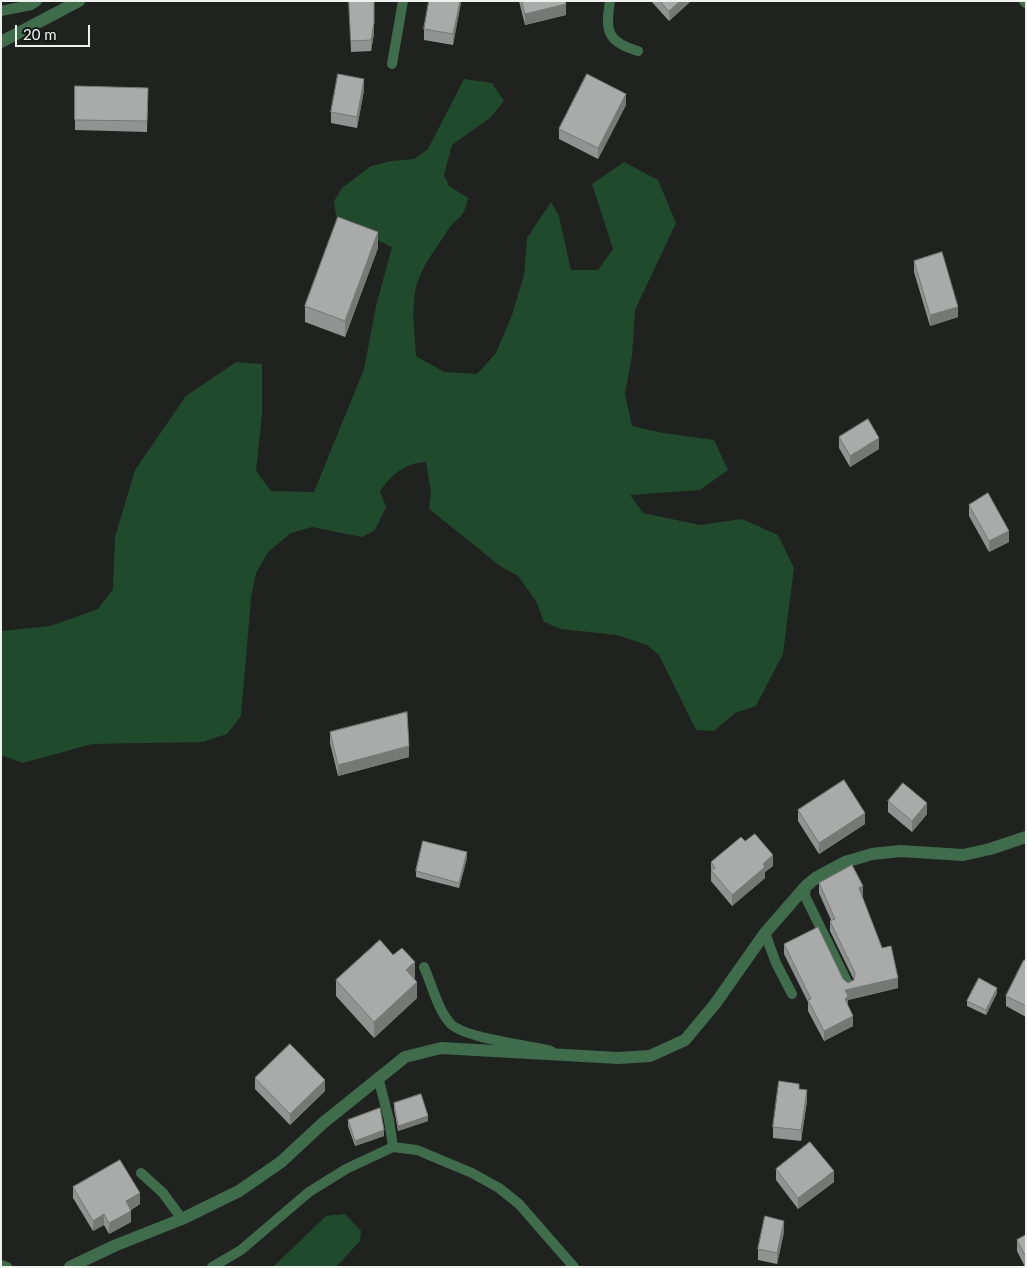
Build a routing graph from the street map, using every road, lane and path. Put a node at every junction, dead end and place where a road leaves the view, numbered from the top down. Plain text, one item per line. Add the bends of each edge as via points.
1 (37, 1) edge
2 (79, 1) edge
3 (403, 1) edge
4 (610, 1) edge
5 (1, 11) edge
6 (1, 42) edge
7 (638, 51) dead end
8 (392, 64) dead end
9 (1026, 837) edge
10 (806, 886) junction
11 (765, 933) junction
12 (424, 967) dead end
13 (849, 986) edge
14 (792, 994) dead end
15 (574, 1056) junction
16 (378, 1077) junction
17 (393, 1147) junction
18 (141, 1173) dead end
19 (182, 1220) junction
20 (1, 1265) edge
21 (7, 1267) edge
22 (70, 1267) edge
23 (212, 1267) edge
24 (574, 1267) edge

1 - 5 lane via 31,6
2 - 6 street
3 - 8 lane
4 - 7 lane via 609,34 623,47
9 - 10 street via 963,855 900,851 872,854 845,862
10 - 11 street
10 - 13 lane via 805,896
11 - 14 lane
11 - 15 street via 685,1040 650,1056
12 - 15 lane via 451,1025 465,1034
15 - 16 street via 441,1048 405,1056
16 - 17 lane
16 - 19 street via 281,1162 239,1191
17 - 23 lane via 346,1169 309,1192 240,1250
17 - 24 lane via 417,1150 499,1188 519,1204
18 - 19 lane via 163,1193
19 - 22 street
20 - 21 lane

